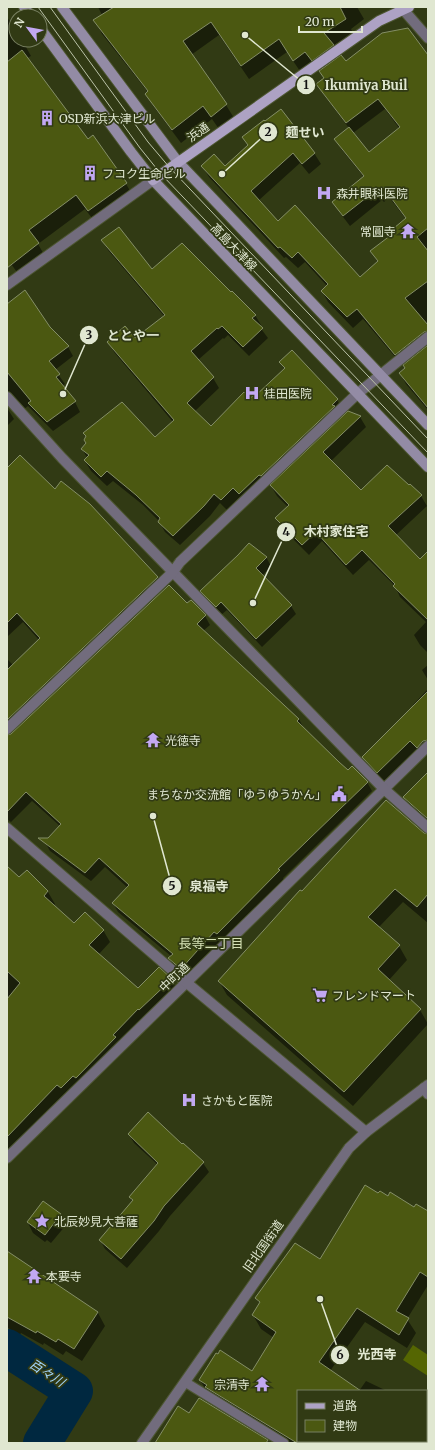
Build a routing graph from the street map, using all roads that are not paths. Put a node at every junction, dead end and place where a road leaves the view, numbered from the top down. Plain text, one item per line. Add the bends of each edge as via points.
1 (62, 7) edge
2 (405, 8) edge
3 (428, 38) edge
4 (48, 39) edge
5 (178, 162) junction
6 (153, 180) junction
7 (7, 285) edge
8 (428, 337) edge
9 (380, 375) junction
10 (357, 394) junction
11 (7, 397) edge
12 (428, 425) edge
13 (428, 467) edge
14 (173, 572) junction
15 (7, 729) edge
16 (428, 746) edge
17 (384, 789) junction
18 (7, 828) edge
19 (428, 828) edge
20 (187, 983) junction
21 (427, 1089) edge
22 (366, 1132) junction
23 (7, 1158) edge
24 (185, 1382) junction
25 (142, 1443) edge
26 (284, 1443) edge

1 - 5 main road, 高島大津線
2 - 3 street
2 - 5 main road, 浜通 via 379,21
4 - 6 main road, 高島大津線
5 - 6 main road, 浜通
5 - 9 main road, 高島大津線
6 - 7 street, 浜通
6 - 10 main road, 高島大津線
8 - 9 street
9 - 10 street
9 - 12 main road, 高島大津線
10 - 13 main road, 高島大津線
10 - 14 street via 186,556
11 - 14 street via 62,458
14 - 15 street
14 - 17 street
16 - 17 street, 中町通
17 - 19 street
17 - 20 street, 中町通
18 - 20 street
20 - 22 street
20 - 23 street, 中町通
21 - 22 street, 旧北国街道
22 - 24 street, 旧北国街道 via 349,1148
24 - 25 street, 旧北国街道
24 - 26 lane

